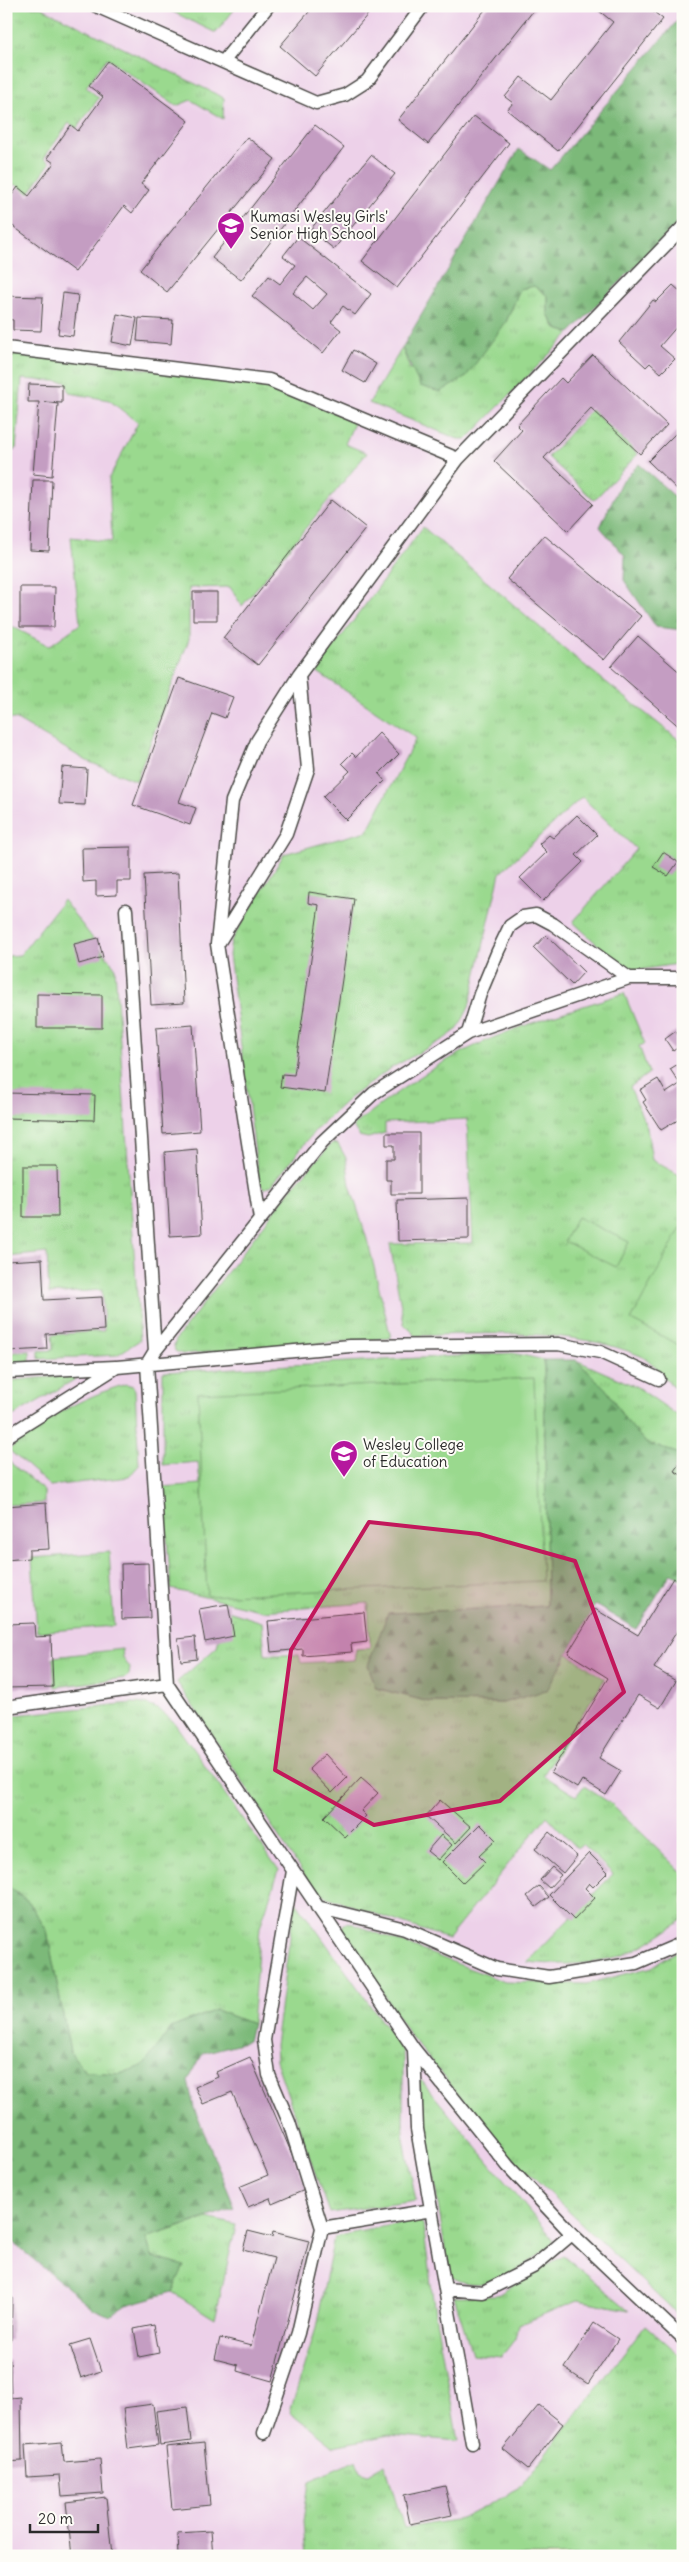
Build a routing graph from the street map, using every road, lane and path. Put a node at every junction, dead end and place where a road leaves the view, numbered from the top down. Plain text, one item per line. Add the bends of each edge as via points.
1 (96, 6) edge
2 (268, 6) edge
3 (423, 6) edge
4 (223, 62) junction
5 (683, 227) edge
6 (6, 348) edge
7 (458, 459) junction
8 (299, 675) junction
9 (126, 910) dead end
10 (217, 944) junction
11 (629, 978) junction
12 (683, 978) edge
13 (468, 1032) junction
14 (260, 1219) junction
15 (155, 1351) junction
16 (147, 1364) junction
17 (117, 1367) junction
18 (6, 1372) edge
19 (659, 1379) dead end
20 (6, 1437) edge
21 (167, 1684) junction
22 (6, 1707) edge
23 (293, 1871) junction
24 (317, 1907) junction
25 (683, 1943) edge
26 (414, 2049) junction
27 (432, 2210) junction
28 (322, 2228) junction
29 (572, 2234) junction
30 (446, 2289) junction
31 (683, 2339) edge
32 (264, 2433) dead end
33 (472, 2443) dead end

1 - 4 lane
2 - 4 lane
3 - 4 lane via 367,81 345,95 316,103
5 - 7 lane
6 - 7 lane via 269,380
7 - 8 lane
8 - 10 lane via 257,741 232,801
8 - 10 lane via 308,769 286,834
9 - 15 lane
10 - 14 lane
11 - 12 lane
11 - 13 lane
11 - 13 lane via 536,914 523,917 510,926 498,951
13 - 14 lane via 374,1093 322,1142
14 - 15 lane
15 - 16 lane
16 - 17 lane
16 - 19 lane via 350,1346 558,1344 600,1352
16 - 21 lane
17 - 18 lane
17 - 20 lane
21 - 22 lane
21 - 23 lane
23 - 24 lane
23 - 28 lane via 264,2040 269,2075 288,2122
24 - 25 lane via 405,1929 497,1969 550,1977 636,1963
24 - 26 lane
26 - 27 lane via 417,2129
26 - 29 lane via 508,2166
27 - 28 lane
27 - 30 lane
28 - 32 lane via 298,2333
29 - 30 lane via 533,2267 482,2292
29 - 31 lane
30 - 33 lane

